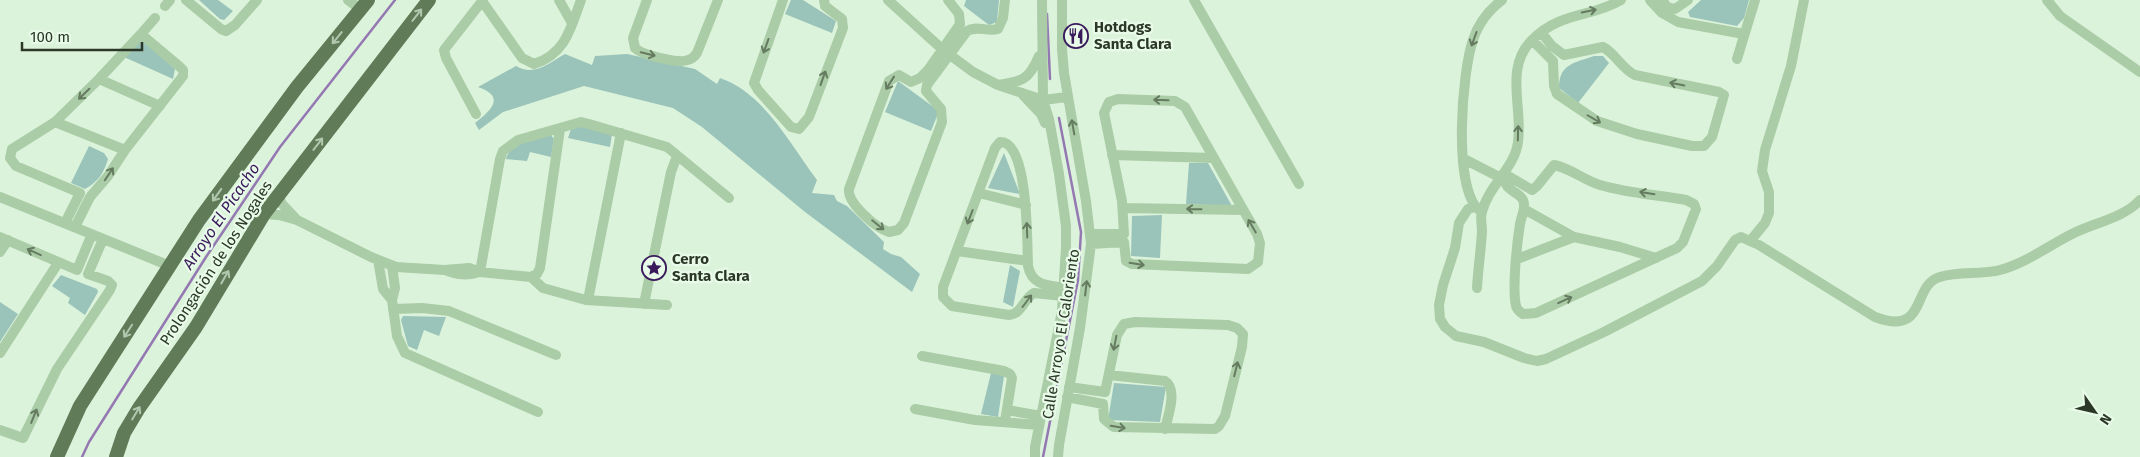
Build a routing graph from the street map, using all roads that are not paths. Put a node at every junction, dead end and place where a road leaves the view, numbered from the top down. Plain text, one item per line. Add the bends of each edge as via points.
1 (186, 0) edge
2 (257, 0) edge
3 (348, 0) edge
4 (429, 0) edge
5 (559, 0) edge
6 (581, 0) edge
7 (647, 0) edge
8 (718, 0) edge
9 (783, 0) edge
10 (824, 0) edge
11 (888, 0) edge
12 (1005, 0) edge
13 (1042, 0) edge
14 (1062, 0) edge
15 (1194, 0) edge
16 (1502, 0) edge
17 (1621, 0) edge
18 (1650, 0) edge
19 (1662, 0) edge
20 (1688, 0) edge
21 (1755, 0) edge
22 (1804, 0) edge
23 (2047, 0) edge
24 (483, 1) edge
25 (953, 2) edge
26 (365, 3) edge
27 (155, 18) dead end
28 (572, 24) junction
29 (1541, 32) junction
30 (141, 34) junction
31 (1744, 34) junction
32 (1532, 40) junction
33 (1042, 50) junction
34 (946, 52) junction
35 (1737, 59) dead end
36 (2140, 72) edge
37 (99, 79) junction
38 (998, 85) junction
39 (1022, 94) junction
40 (1067, 97) junction
41 (1043, 100) junction
42 (160, 106) junction
43 (476, 114) dead end
44 (54, 122) junction
45 (560, 130) junction
46 (621, 133) junction
47 (1053, 141) junction
48 (125, 150) junction
49 (1112, 155) junction
50 (677, 156) junction
51 (1212, 158) junction
52 (1464, 159) junction
53 (1507, 181) junction
54 (1299, 184) dead end
55 (80, 192) junction
56 (980, 193) junction
57 (278, 195) junction
58 (0, 197) edge
59 (90, 197) junction
60 (729, 198) dead end
61 (2140, 200) edge
62 (1026, 204) junction
63 (1123, 208) junction
64 (1524, 209) junction
65 (1243, 210) junction
66 (1478, 210) junction
67 (264, 214) junction
68 (297, 220) junction
69 (70, 226) junction
70 (92, 234) junction
71 (1574, 237) junction
72 (1124, 238) junction
73 (4, 239) edge
74 (103, 239) junction
75 (1090, 239) junction
76 (1751, 240) junction
77 (957, 251) junction
78 (0, 252) edge
79 (1656, 258) junction
80 (1517, 259) junction
81 (378, 260) junction
82 (1028, 261) junction
83 (58, 263) junction
84 (170, 266) junction
85 (392, 266) junction
86 (77, 270) junction
87 (480, 272) junction
88 (88, 274) junction
89 (531, 277) junction
90 (1477, 288) dead end
91 (1064, 292) junction
92 (588, 300) junction
93 (393, 304) junction
94 (644, 304) junction
95 (667, 305) dead end
96 (0, 353) edge
97 (556, 355) dead end
98 (922, 356) dead end
99 (1109, 375) junction
100 (1068, 392) junction
101 (1105, 392) junction
102 (1103, 404) junction
103 (915, 409) dead end
104 (1007, 410) junction
105 (538, 412) dead end
106 (1005, 421) junction
107 (1040, 421) junction
108 (1165, 429) junction
109 (0, 430) edge
110 (57, 457) edge
111 (116, 457) edge
112 (1035, 457) edge
113 (1058, 457) edge

1 - 2 street via 226,31
3 - 26 street
57 -> 4 main road, Prolongación de los Nogales
5 - 28 street
6 - 28 street
7 -> 8 street via 633,38 635,48 642,53 684,61 697,53
9 -> 10 street via 754,83 791,127 799,129 809,117 843,28 842,19 825,6
11 - 34 street
12 - 34 street via 998,29 970,28
13 - 33 street, Calle Arroyo El Caloriento
14 - 40 street, Calle Arroyo El Caloriento via 1062,49
15 - 54 street
16 -> 52 street via 1479,27 1468,56 1462,130
29 -> 17 street via 1572,16
18 - 31 street via 1662,13 1678,22
19 - 20 street via 1668,8 1675,9
21 - 31 street
22 - 76 street via 1791,66 1765,150 1762,170 1769,192 1769,213
23 - 36 street via 2060,16
24 - 28 street via 522,58 529,63 538,62 557,50
24 - 43 street via 444,53
25 - 34 street via 961,21
26 -> 84 main road via 225,183
27 - 30 street
29 - 32 street
32 -> 29 street via 1553,61 1557,94 1597,121 1692,146 1709,143 1724,95 1635,75 1603,47 1564,55
30 - 37 street
30 - 42 street via 184,74
31 - 35 street
53 -> 32 street via 1517,149 1519,125 1516,68 1521,54
33 - 38 street via 1031,74 1020,82
33 - 41 street, Calle Arroyo El Caloriento
34 -> 34 street via 920,78 911,82 898,75 889,81 849,189 853,204 889,232 898,230 904,222 942,122 942,109 926,89
34 - 38 street
37 - 42 street
37 -> 44 street
38 - 39 street
39 - 41 street
39 - 47 street via 1041,114
40 - 41 street
75 -> 40 street, Calle Arroyo El Caloriento
41 - 47 street, Calle Arroyo El Caloriento
42 - 48 street
44 - 48 street
44 - 55 street via 16,146 10,158 16,166
45 - 46 street via 584,122
45 - 87 street via 518,140 503,151
45 - 89 street via 540,268
46 - 50 street via 662,145
46 - 92 street
47 - 91 street, Calle Arroyo El Caloriento via 1066,226
59 -> 48 street
49 - 51 street
51 -> 49 street via 1185,107 1175,101 1118,99 1109,102 1104,113
49 - 63 street
50 - 60 street
50 - 94 street
51 - 65 street
52 - 53 street
52 - 66 street via 1466,180
53 - 64 street via 1522,198
53 - 66 street
79 -> 53 street via 1683,242 1696,209 1690,201 1606,187 1554,165 1532,190
55 - 59 street
55 - 69 street
56 - 62 street
56 - 62 street via 995,148 1004,142 1014,150
56 -> 77 street
57 - 67 main road, Prolongación de los Nogales
57 - 68 street
58 - 69 street
59 - 69 street
61 - 76 street via 2127,211 2071,234 2008,267 1934,279 1914,312 1893,322 1875,317
82 -> 62 street
65 -> 63 street
63 - 72 street
64 - 71 street
64 - 80 street
72 -> 65 street via 1126,261 1132,264 1248,269 1258,262 1260,243
66 - 76 street via 1468,209 1459,223 1439,305 1440,318 1456,336 1484,342 1532,360 1546,359 1692,288 1711,274 1735,240 1741,237
66 - 90 street
67 - 68 street
111 -> 67 main road, Prolongación de los Nogales via 124,433 139,408 196,327
68 - 81 street
69 - 70 street
70 - 74 street
70 - 86 street
71 - 79 street
71 - 80 street
72 - 75 street
73 - 78 street
83 -> 73 street
74 - 84 street
74 - 88 street
100 -> 75 street, Calle Arroyo El Caloriento via 1080,328
77 - 82 street
77 -> 91 street via 942,292 945,301 952,306 1014,315 1034,293
80 -> 79 street via 1516,304 1520,312 1527,315
81 - 85 street
81 - 93 street via 383,290
82 - 91 street via 1030,275 1036,282
83 - 86 street
83 - 96 street
84 -> 110 main road via 80,406
85 - 87 street via 445,270 469,268
85 - 93 street
86 - 88 street
87 - 89 street
109 -> 88 street via 23,438 57,369 110,290 112,285 108,281
89 - 92 street via 543,288
91 - 107 street, Calle Arroyo El Caloriento
92 - 94 street
93 - 97 street via 449,310
93 - 105 street via 397,336 405,353
94 - 95 street
98 - 104 street via 1010,374
99 - 101 street
99 - 108 street via 1168,383 1172,391
108 -> 99 street via 1210,430 1219,426 1225,416 1242,347 1243,334 1240,330 1228,324 1124,324 1117,335
100 - 101 street
100 - 102 street
100 - 113 street, Calle Arroyo El Caloriento
101 - 102 street
102 -> 108 street via 1104,419 1114,427
103 - 106 street via 975,420
104 - 106 street
104 - 107 street
106 - 107 street
107 - 112 street, Calle Arroyo El Caloriento

